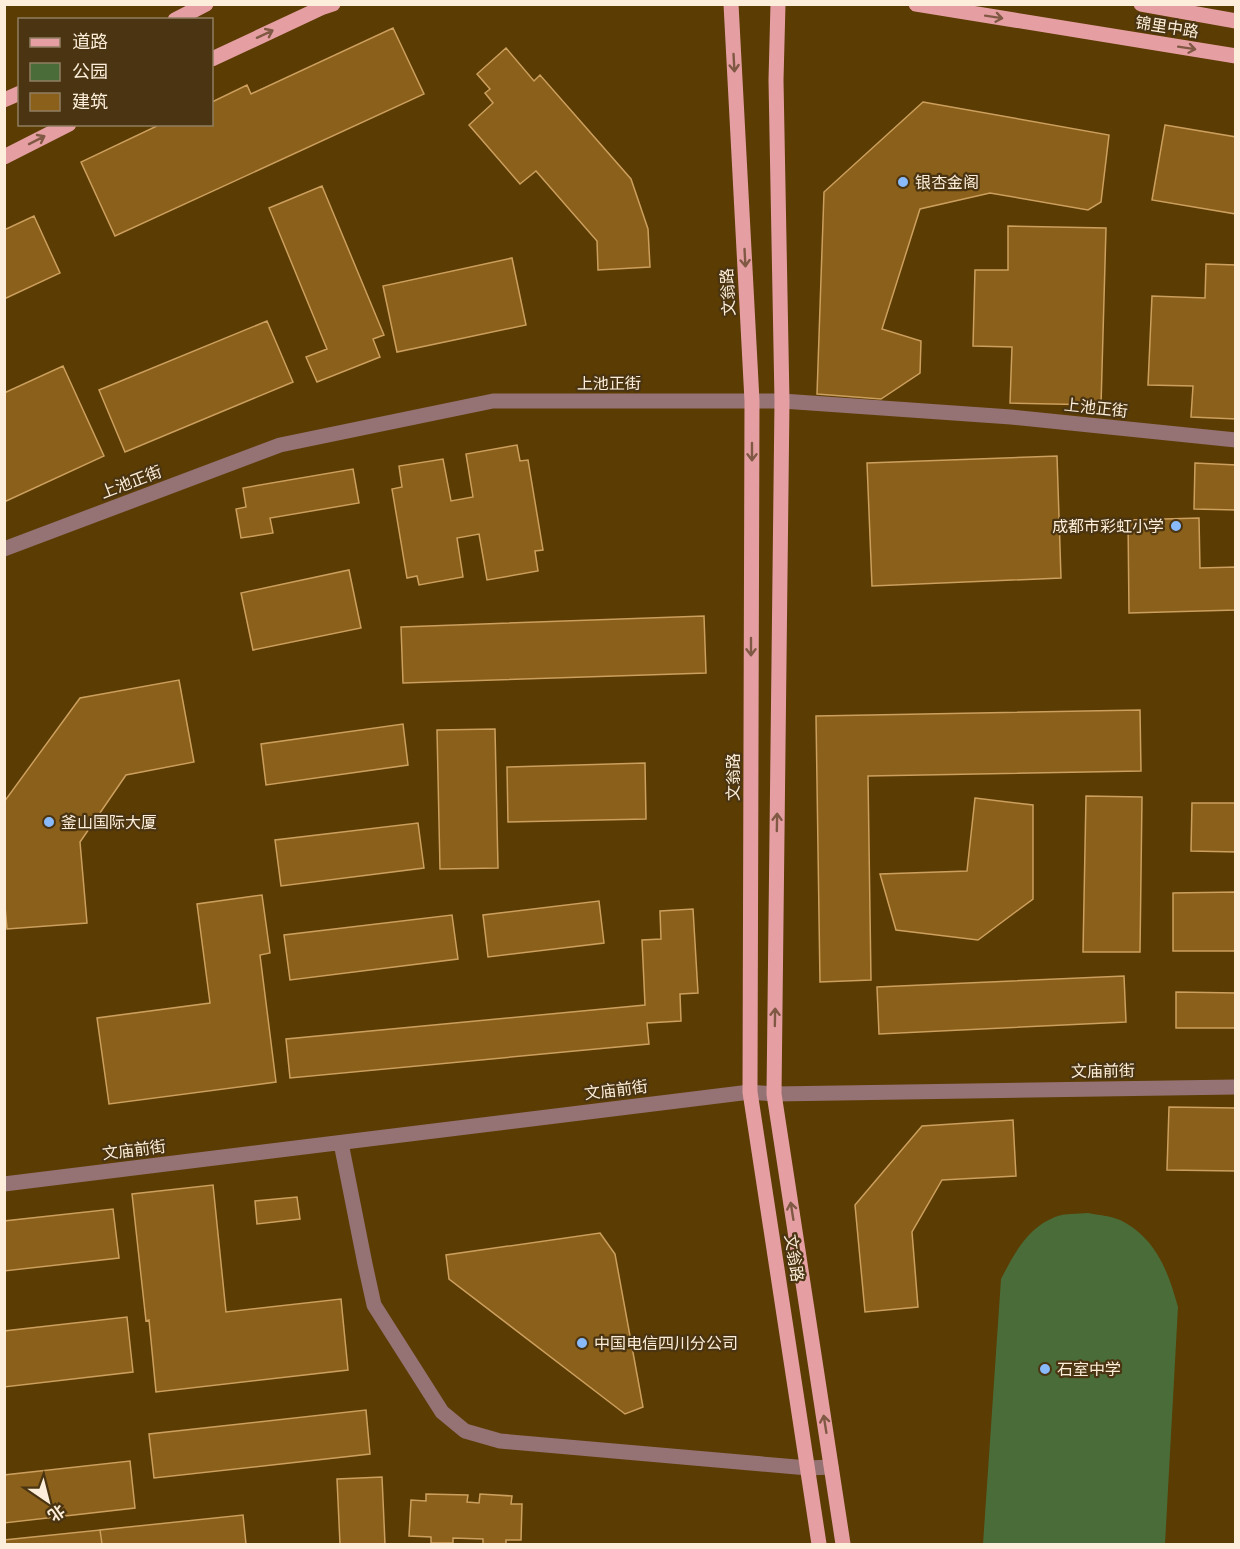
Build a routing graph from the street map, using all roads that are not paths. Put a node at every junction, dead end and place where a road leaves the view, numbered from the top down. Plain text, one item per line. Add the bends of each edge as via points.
1 (206, 4) edge
2 (333, 4) edge
3 (731, 4) edge
4 (778, 4) edge
5 (916, 4) edge
6 (1141, 4) edge
7 (178, 18) edge
8 (1236, 21) edge
9 (1236, 56) edge
10 (213, 59) edge
11 (18, 94) edge
12 (4, 100) edge
13 (65, 126) edge
14 (4, 157) edge
15 (752, 401) junction
16 (782, 401) junction
17 (1236, 440) edge
18 (4, 549) edge
19 (1236, 1087) edge
20 (750, 1092) junction
21 (774, 1094) junction
22 (341, 1143) junction
23 (4, 1184) edge
24 (808, 1467) junction
25 (831, 1467) junction
26 (819, 1545) edge
27 (843, 1545) edge

1 - 7 main road
10 -> 2 main road
3 -> 15 main road, 文翁路
4 - 16 main road, 文翁路
5 -> 9 main road, 锦里中路
6 - 8 main road, 锦里中路
11 - 12 main road
14 -> 13 main road
15 - 16 street, 上池正街
15 - 18 street, 上池正街 via 493,401 280,445
15 -> 20 main road, 文翁路
16 - 17 street, 上池正街 via 1011,417
21 -> 16 main road, 文翁路
19 - 21 street, 文庙前街
20 - 21 street, 文庙前街
20 - 22 street, 文庙前街
20 - 24 main road, 文翁路
25 -> 21 main road, 文翁路
22 - 23 street, 文庙前街
22 - 24 street via 374,1305 442,1412 465,1431 500,1441
24 - 25 street
24 - 26 main road, 文翁路
25 - 27 main road, 文翁路

